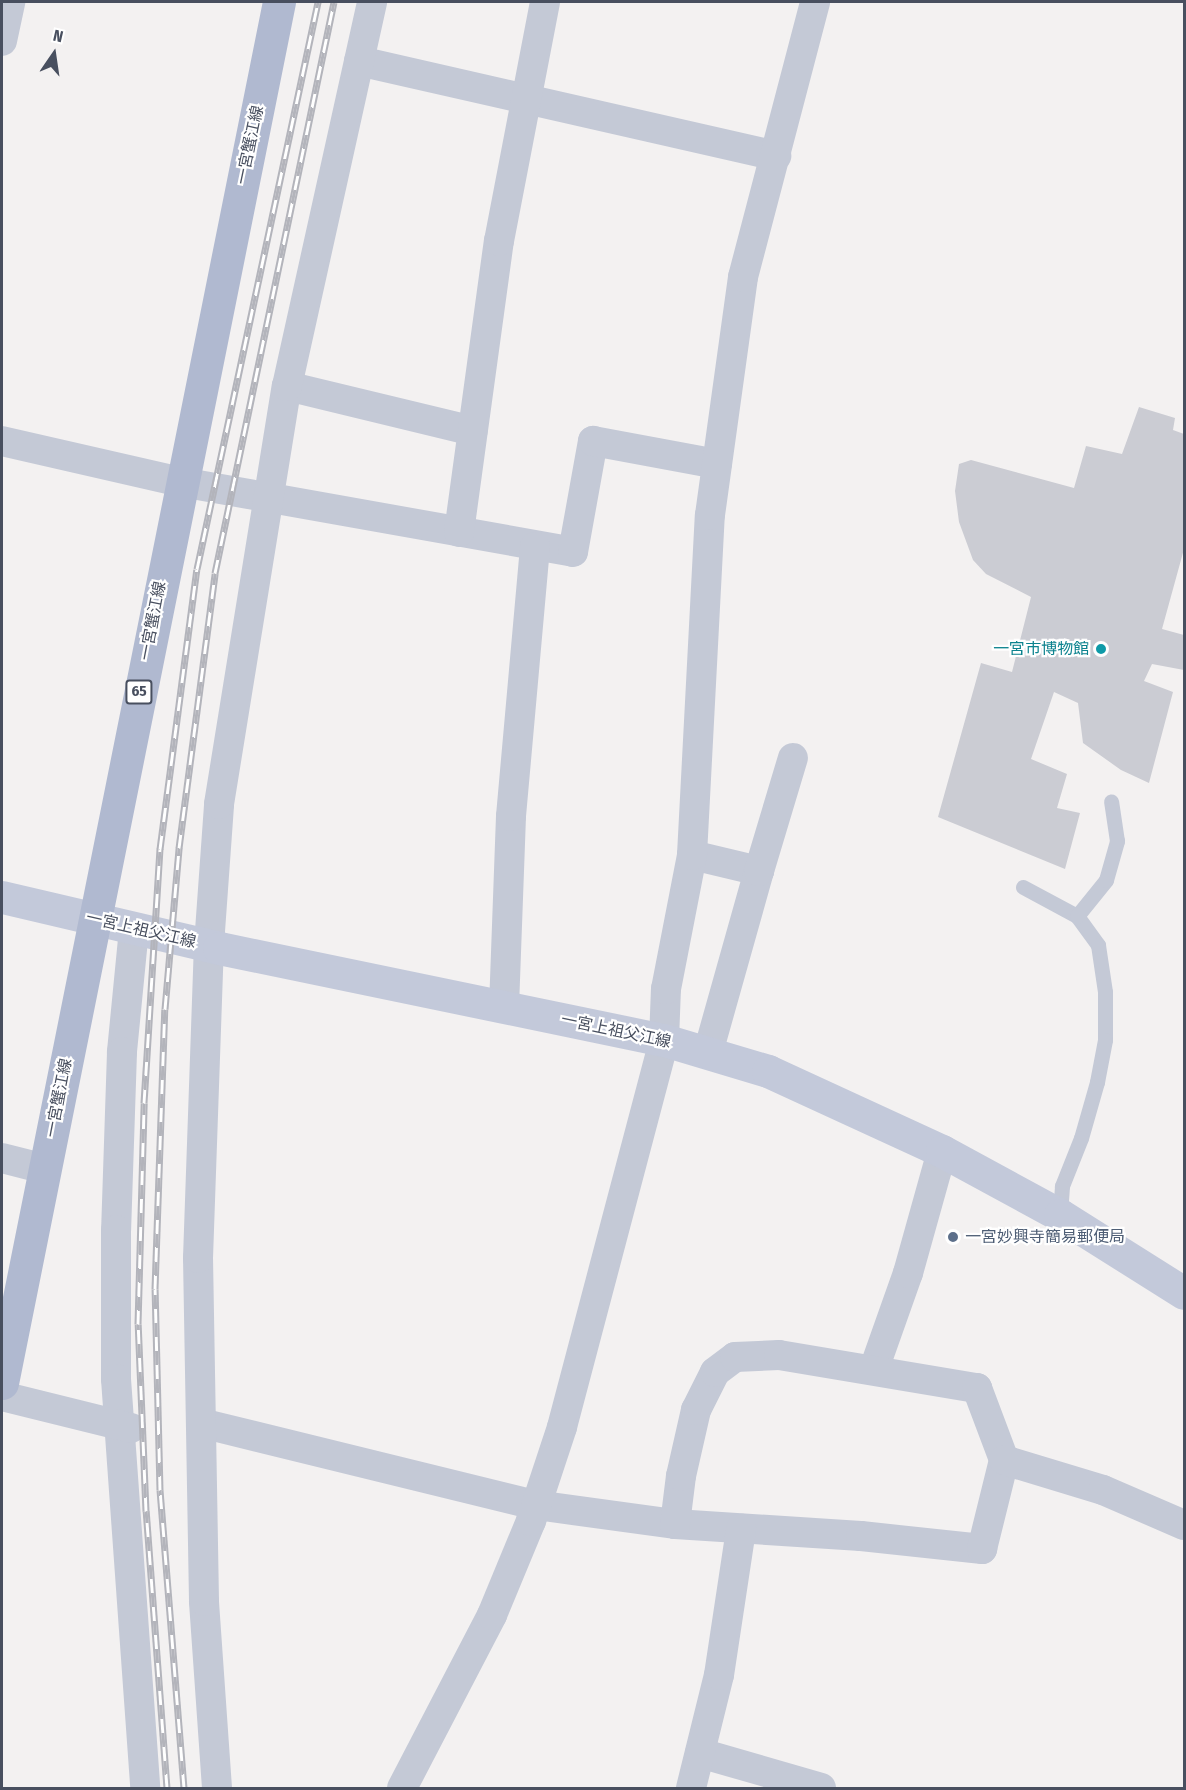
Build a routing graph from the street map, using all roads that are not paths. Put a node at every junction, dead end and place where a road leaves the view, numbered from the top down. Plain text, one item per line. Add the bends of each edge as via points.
1 (10, 2) edge
2 (279, 2) edge
3 (372, 2) edge
4 (545, 2) edge
5 (815, 2) edge
6 (2, 41) edge
7 (359, 61) junction
8 (524, 96) junction
9 (776, 156) junction
10 (287, 386) junction
11 (472, 431) junction
12 (2, 441) edge
13 (717, 464) junction
14 (181, 482) junction
15 (267, 495) junction
16 (459, 532) junction
17 (535, 547) junction
18 (794, 758) dead end
19 (1111, 801) dead end
20 (692, 855) junction
21 (759, 871) junction
22 (1023, 887) dead end
23 (2, 897) edge
24 (1077, 916) junction
25 (94, 919) junction
26 (134, 929) junction
27 (208, 945) junction
28 (504, 1007) junction
29 (664, 1040) junction
30 (708, 1053) junction
31 (942, 1151) junction
32 (2, 1158) edge
33 (45, 1169) junction
34 (1060, 1215) junction
35 (1185, 1293) edge
36 (874, 1369) junction
37 (2, 1383) edge
38 (2, 1396) edge
39 (201, 1423) junction
40 (125, 1426) junction
41 (1004, 1460) junction
42 (536, 1505) junction
43 (675, 1524) junction
44 (1185, 1526) edge
45 (741, 1528) junction
46 (700, 1753) junction
47 (145, 1788) edge
48 (217, 1788) edge
49 (402, 1788) edge
50 (691, 1788) edge
51 (821, 1788) edge

1 - 6 street
2 - 14 main road, 一宮蟹江線 / 65
3 - 7 street
4 - 8 street
5 - 9 street
7 - 8 street
7 - 10 street
8 - 9 street
8 - 11 street
9 - 13 street via 743,277
10 - 11 street
10 - 15 street
11 - 16 street
12 - 14 street
13 - 17 street via 593,441 573,552
13 - 20 street via 698,706
14 - 15 street
14 - 25 main road, 一宮蟹江線 / 65
15 - 16 street
15 - 27 street via 219,804
16 - 17 street
17 - 28 street via 511,816
18 - 21 street
19 - 24 lane via 1118,841 1106,880
20 - 21 street
20 - 29 street via 666,989
21 - 30 street
22 - 24 lane
23 - 25 main road, 一宮上祖父江線
24 - 34 lane via 1098,945 1105,992 1105,1040 1081,1138 1062,1186
25 - 26 main road, 一宮上祖父江線
25 - 33 main road, 一宮蟹江線 / 65
26 - 27 main road, 一宮上祖父江線
26 - 40 street via 122,1052 116,1230
27 - 28 main road, 一宮上祖父江線
27 - 39 street via 198,1258
28 - 29 main road, 一宮上祖父江線
29 - 30 main road, 一宮上祖父江線
29 - 42 street via 562,1427
30 - 31 main road, 一宮上祖父江線 via 768,1071
31 - 34 main road, 一宮上祖父江線
31 - 36 street via 908,1273
32 - 33 street
33 - 37 main road, 一宮蟹江線 / 65
34 - 35 main road, 一宮上祖父江線
36 - 41 street via 977,1388
36 - 43 street via 778,1355 735,1357 715,1372 696,1410
38 - 40 street
39 - 42 street
39 - 48 street via 204,1601
40 - 47 street
41 - 44 street via 1103,1490
41 - 45 street via 982,1550
42 - 43 street
42 - 49 street via 492,1615
43 - 45 street
45 - 46 street via 719,1675
46 - 50 street
46 - 51 street

